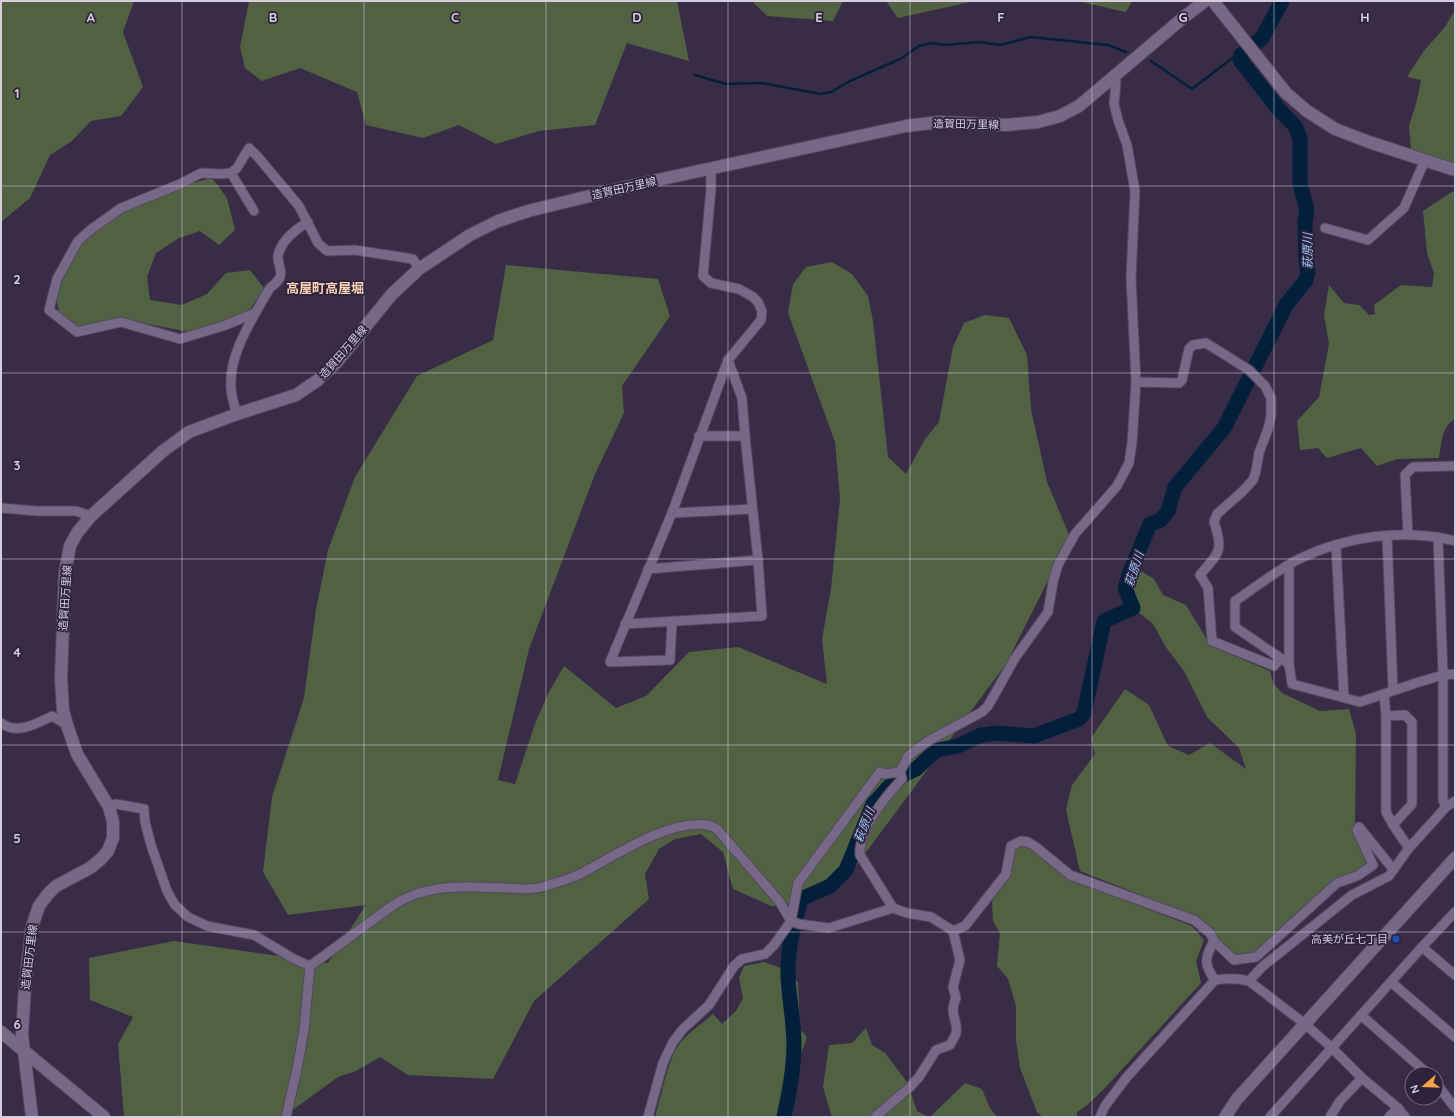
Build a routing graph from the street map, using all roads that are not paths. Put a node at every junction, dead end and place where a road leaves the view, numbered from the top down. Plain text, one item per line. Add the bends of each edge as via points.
1 (1205, 1) edge
2 (1213, 1) edge
3 (1113, 77) junction
4 (1425, 160) junction
5 (711, 168) junction
6 (1455, 170) edge
7 (231, 173) junction
8 (254, 211) dead end
9 (308, 222) junction
10 (1325, 228) dead end
11 (419, 269) junction
12 (255, 313) junction
13 (728, 360) junction
14 (1136, 382) junction
15 (237, 414) junction
16 (699, 436) junction
17 (745, 436) junction
18 (1455, 466) edge
19 (1, 508) edge
20 (752, 509) junction
21 (672, 513) junction
22 (91, 516) junction
23 (1408, 535) junction
24 (1387, 536) junction
25 (1438, 537) junction
26 (1455, 541) edge
27 (1336, 545) junction
28 (758, 560) junction
29 (1288, 565) junction
30 (648, 569) junction
31 (672, 622) junction
32 (625, 624) junction
33 (1280, 658) junction
34 (1289, 664) junction
35 (1455, 674) edge
36 (1443, 675) junction
37 (1393, 690) junction
38 (1384, 694) junction
39 (1344, 698) junction
40 (1386, 716) junction
41 (1, 723) edge
42 (67, 725) junction
43 (901, 776) junction
44 (1455, 802) edge
45 (1446, 807) junction
46 (109, 808) junction
47 (1393, 825) junction
48 (1409, 848) junction
49 (1455, 858) edge
50 (1393, 869) junction
51 (893, 908) junction
52 (1455, 912) edge
53 (791, 920) junction
54 (954, 931) junction
55 (1214, 941) junction
56 (1422, 947) junction
57 (310, 966) junction
58 (1455, 975) edge
59 (1215, 980) junction
60 (1249, 980) junction
61 (1391, 982) junction
62 (1361, 1015) junction
63 (1305, 1024) junction
64 (1, 1032) edge
65 (1455, 1037) edge
66 (1332, 1048) junction
67 (23, 1051) junction
68 (1419, 1066) edge
69 (1362, 1078) junction
70 (1444, 1094) edge
71 (1398, 1108) junction
72 (1455, 1108) edge
73 (32, 1117) edge
74 (104, 1117) edge
75 (286, 1117) edge
76 (648, 1117) edge
77 (875, 1117) edge
78 (1100, 1117) edge
79 (1225, 1117) edge
80 (1270, 1117) edge
81 (1330, 1117) edge
82 (1390, 1117) edge
83 (1405, 1117) edge

1 - 3 main road, 造賀田万里線
2 - 4 main road via 1286,93 1307,112 1335,129
3 - 5 main road, 造賀田万里線 via 1079,106 1060,116 1038,122 1006,125 939,122 906,126
3 - 14 street via 1116,82 1114,104 1127,145 1135,191 1131,278
4 - 6 main road
4 - 10 street via 1404,208 1368,240
5 - 11 main road, 造賀田万里線 via 528,210 470,235
5 - 13 street via 703,276 711,283 739,289 753,297 762,311 761,320
7 - 8 street
7 - 9 street via 249,148 299,206
7 - 12 street via 201,173 121,208 88,231 78,241 57,279 50,310 77,332 121,322 180,339
9 - 11 street via 318,243 328,251 355,250 413,258
9 - 12 street via 295,230 283,245 278,257 280,277
11 - 15 main road, 造賀田万里線 via 392,294 336,363 318,380 296,394
12 - 15 street via 232,370 232,396
13 - 16 street
13 - 17 street via 742,398
14 - 33 street via 1179,383 1182,380 1189,349 1193,345 1206,343 1249,370 1268,392 1271,398 1271,416 1253,480 1217,514 1214,522 1220,547 1218,554 1200,575 1208,588 1212,640 1274,666
14 - 43 street via 1129,463 1117,486 1075,534 1066,550 1053,582 1048,612 1015,658 988,706 982,712 928,741 908,756
15 - 22 main road, 造賀田万里線 via 189,432 163,451
16 - 17 street
16 - 21 street
17 - 20 street
18 - 23 street via 1413,467 1405,475
19 - 22 street via 76,511
20 - 21 street
20 - 28 street
21 - 30 street
22 - 42 main road, 造賀田万里線 via 70,546 65,572 61,678 63,710
23 - 24 street
23 - 25 street
24 - 27 street
24 - 37 street
25 - 26 street
25 - 36 street
27 - 29 street
27 - 39 street
28 - 30 street
28 - 31 street via 762,616
29 - 33 street via 1235,601 1235,627
29 - 34 street
30 - 32 street
31 - 32 street
31 - 32 street via 670,660 610,662
33 - 34 street
34 - 39 street via 1292,684
35 - 36 street
36 - 37 street
36 - 45 street via 1443,800
37 - 38 street
38 - 39 street via 1360,702
38 - 40 street
40 - 47 street via 1386,812
40 - 47 street via 1406,714 1412,722 1412,804
41 - 42 street via 18,730 52,716
42 - 46 main road, 造賀田万里線 via 77,754
43 - 51 street via 868,824 860,849 863,862
43 - 53 street via 880,772 798,883
44 - 45 street
45 - 48 street
46 - 57 street via 116,804 144,809 151,845 167,891 175,905 188,917 207,926 254,935
46 - 67 main road, 造賀田万里線 via 113,822 113,838 108,851 90,868 56,886 39,906 34,920 25,986
47 - 48 street
48 - 50 street
49 - 63 main road
50 - 55 street via 1359,827 1357,830 1373,865 1357,876 1337,883 1256,957 1234,960
50 - 60 street via 1389,876 1352,895
51 - 53 street via 829,928 799,924
51 - 54 street via 931,917
52 - 56 street
53 - 57 street via 779,901 717,829 692,824 648,838 578,875 544,887 430,889 404,898
53 - 76 street via 765,954 742,959 734,966 709,1005 673,1042 663,1063
54 - 55 street via 965,926 998,885 1006,874 1011,846 1021,841 1036,847 1070,875 1194,920
54 - 77 street via 960,960 953,987 956,998 952,1013 956,1025 954,1038 950,1045 936,1050 919,1077
55 - 59 street via 1207,953 1206,962
56 - 58 street
56 - 61 street
57 - 75 street via 301,1046
59 - 60 street
59 - 78 street via 1126,1078
60 - 63 street
61 - 62 street
61 - 65 street
62 - 66 street
62 - 68 street
63 - 66 street
63 - 79 main road
64 - 67 main road
66 - 69 street
66 - 80 street
67 - 73 main road, 造賀田万里線
67 - 74 main road
69 - 71 street
69 - 81 street via 1340,1101
70 - 72 street
71 - 82 street
71 - 83 street

